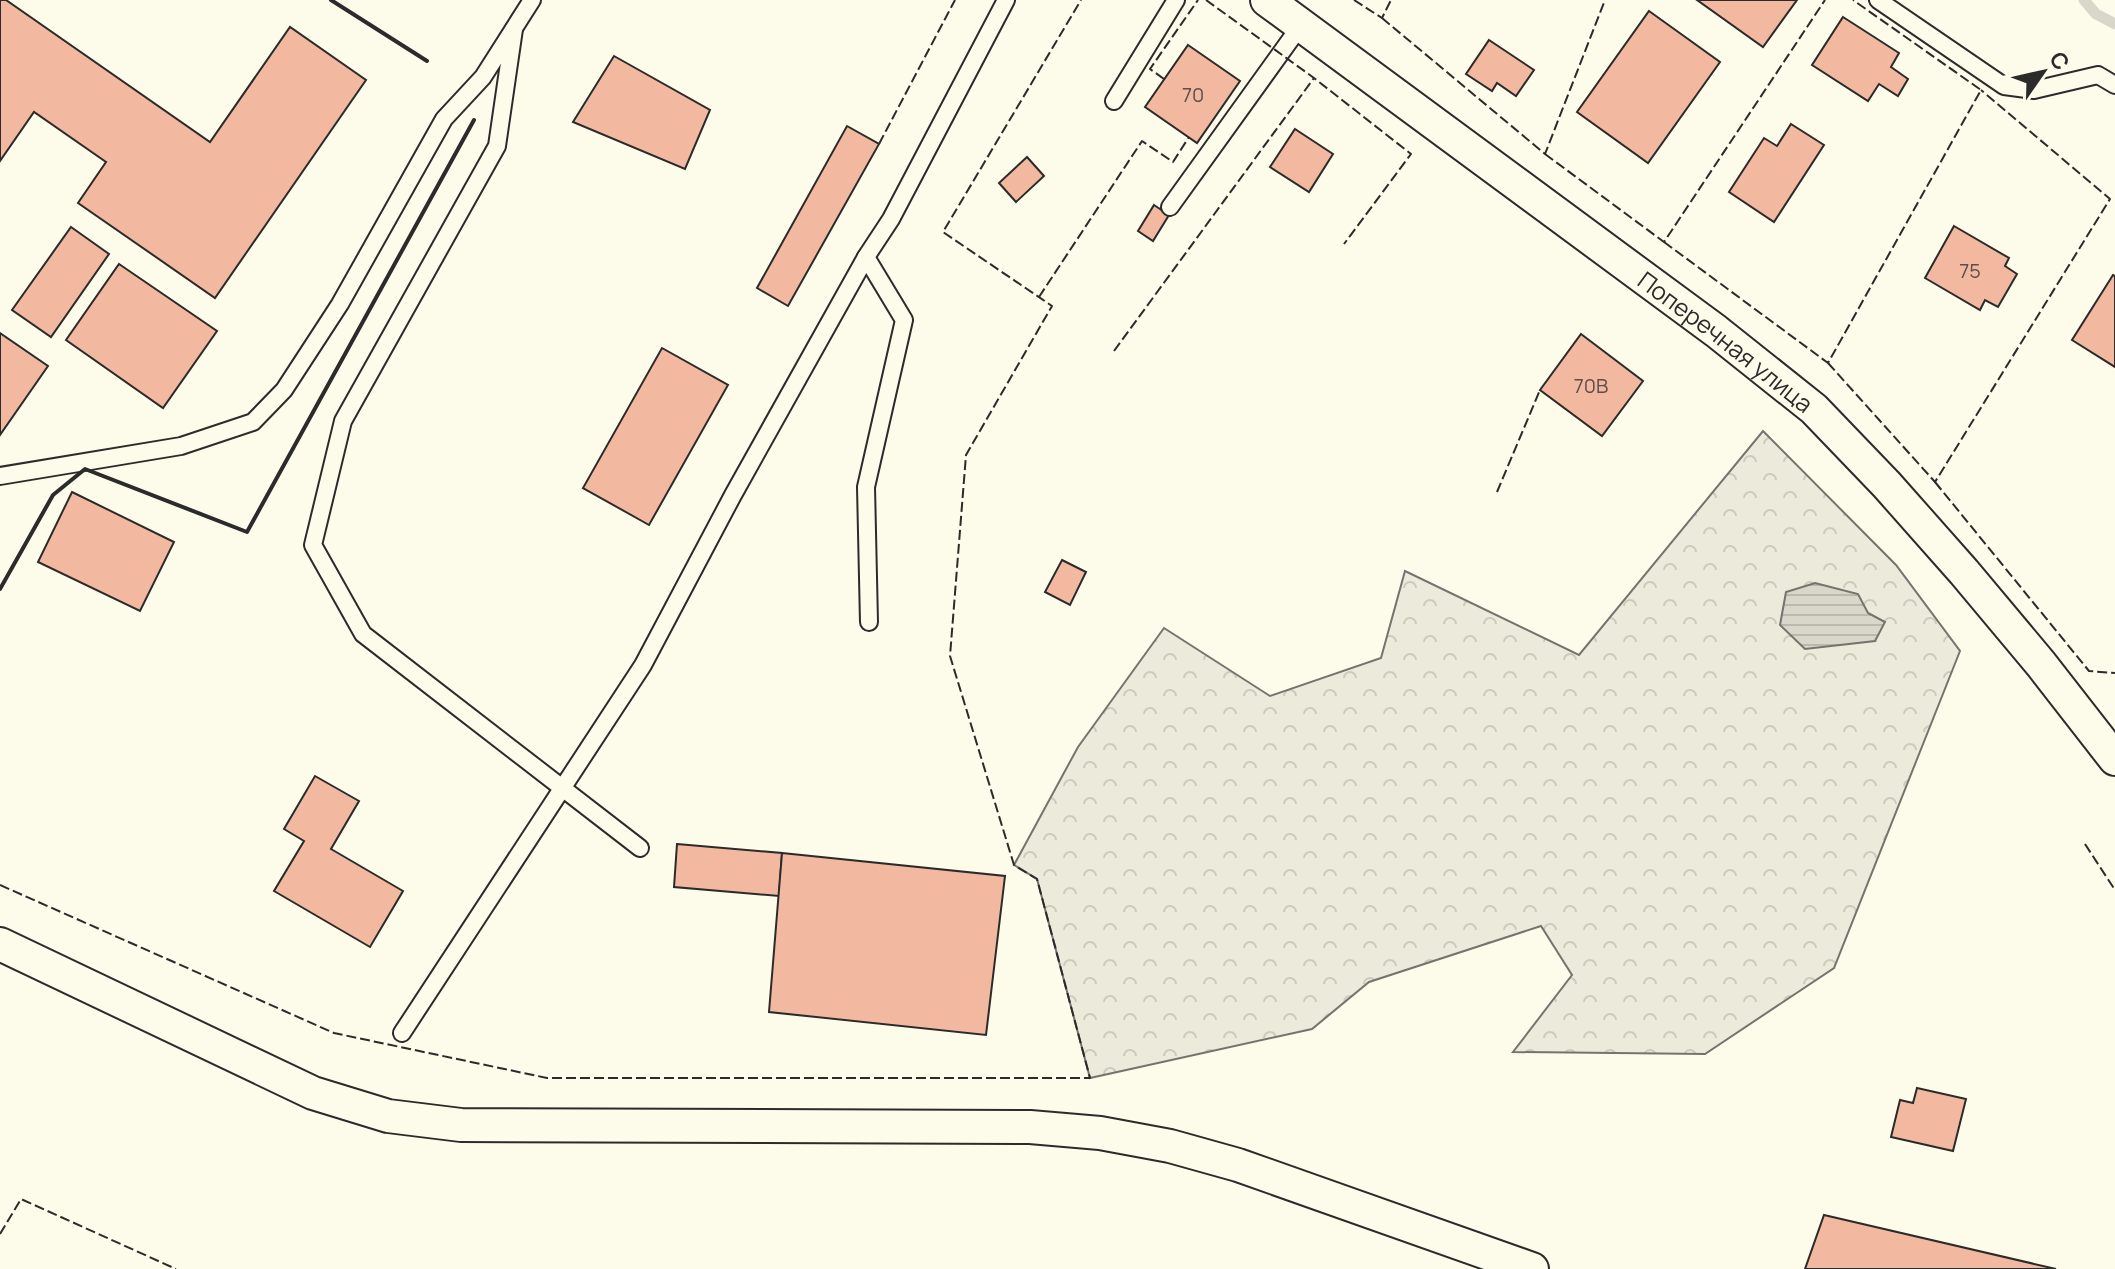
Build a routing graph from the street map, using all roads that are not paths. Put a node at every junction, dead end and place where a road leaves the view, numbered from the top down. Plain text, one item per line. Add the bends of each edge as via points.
1 (532, 0) edge
2 (1006, 0) edge
3 (1176, 0) edge
4 (1267, 0) edge
5 (1878, 0) edge
6 (1301, 25) junction
7 (514, 29) junction
8 (2115, 85) edge
9 (1114, 101) dead end
10 (1170, 207) dead end
11 (866, 257) junction
12 (0, 476) edge
13 (869, 622) dead end
14 (2115, 759) edge
15 (564, 789) junction
16 (640, 848) dead end
17 (0, 944) edge
18 (402, 1033) dead end
19 (1532, 1269) edge

1 - 7 lane
2 - 11 lane
3 - 9 lane
4 - 6 street, Поперечная улица
5 - 8 lane via 2004,86 2034,90 2098,75
6 - 10 lane
6 - 14 street, Поперечная улица via 1814,409 1973,583
7 - 12 lane via 483,77 444,119 340,304 284,390 253,422 181,446
7 - 15 lane via 497,146 343,421 313,545 363,634
11 - 13 lane via 904,320 866,487
11 - 15 lane via 643,665
15 - 16 lane
15 - 18 lane
17 - 19 street via 313,1093 388,1116 461,1125 1030,1127 1100,1133 1238,1165

